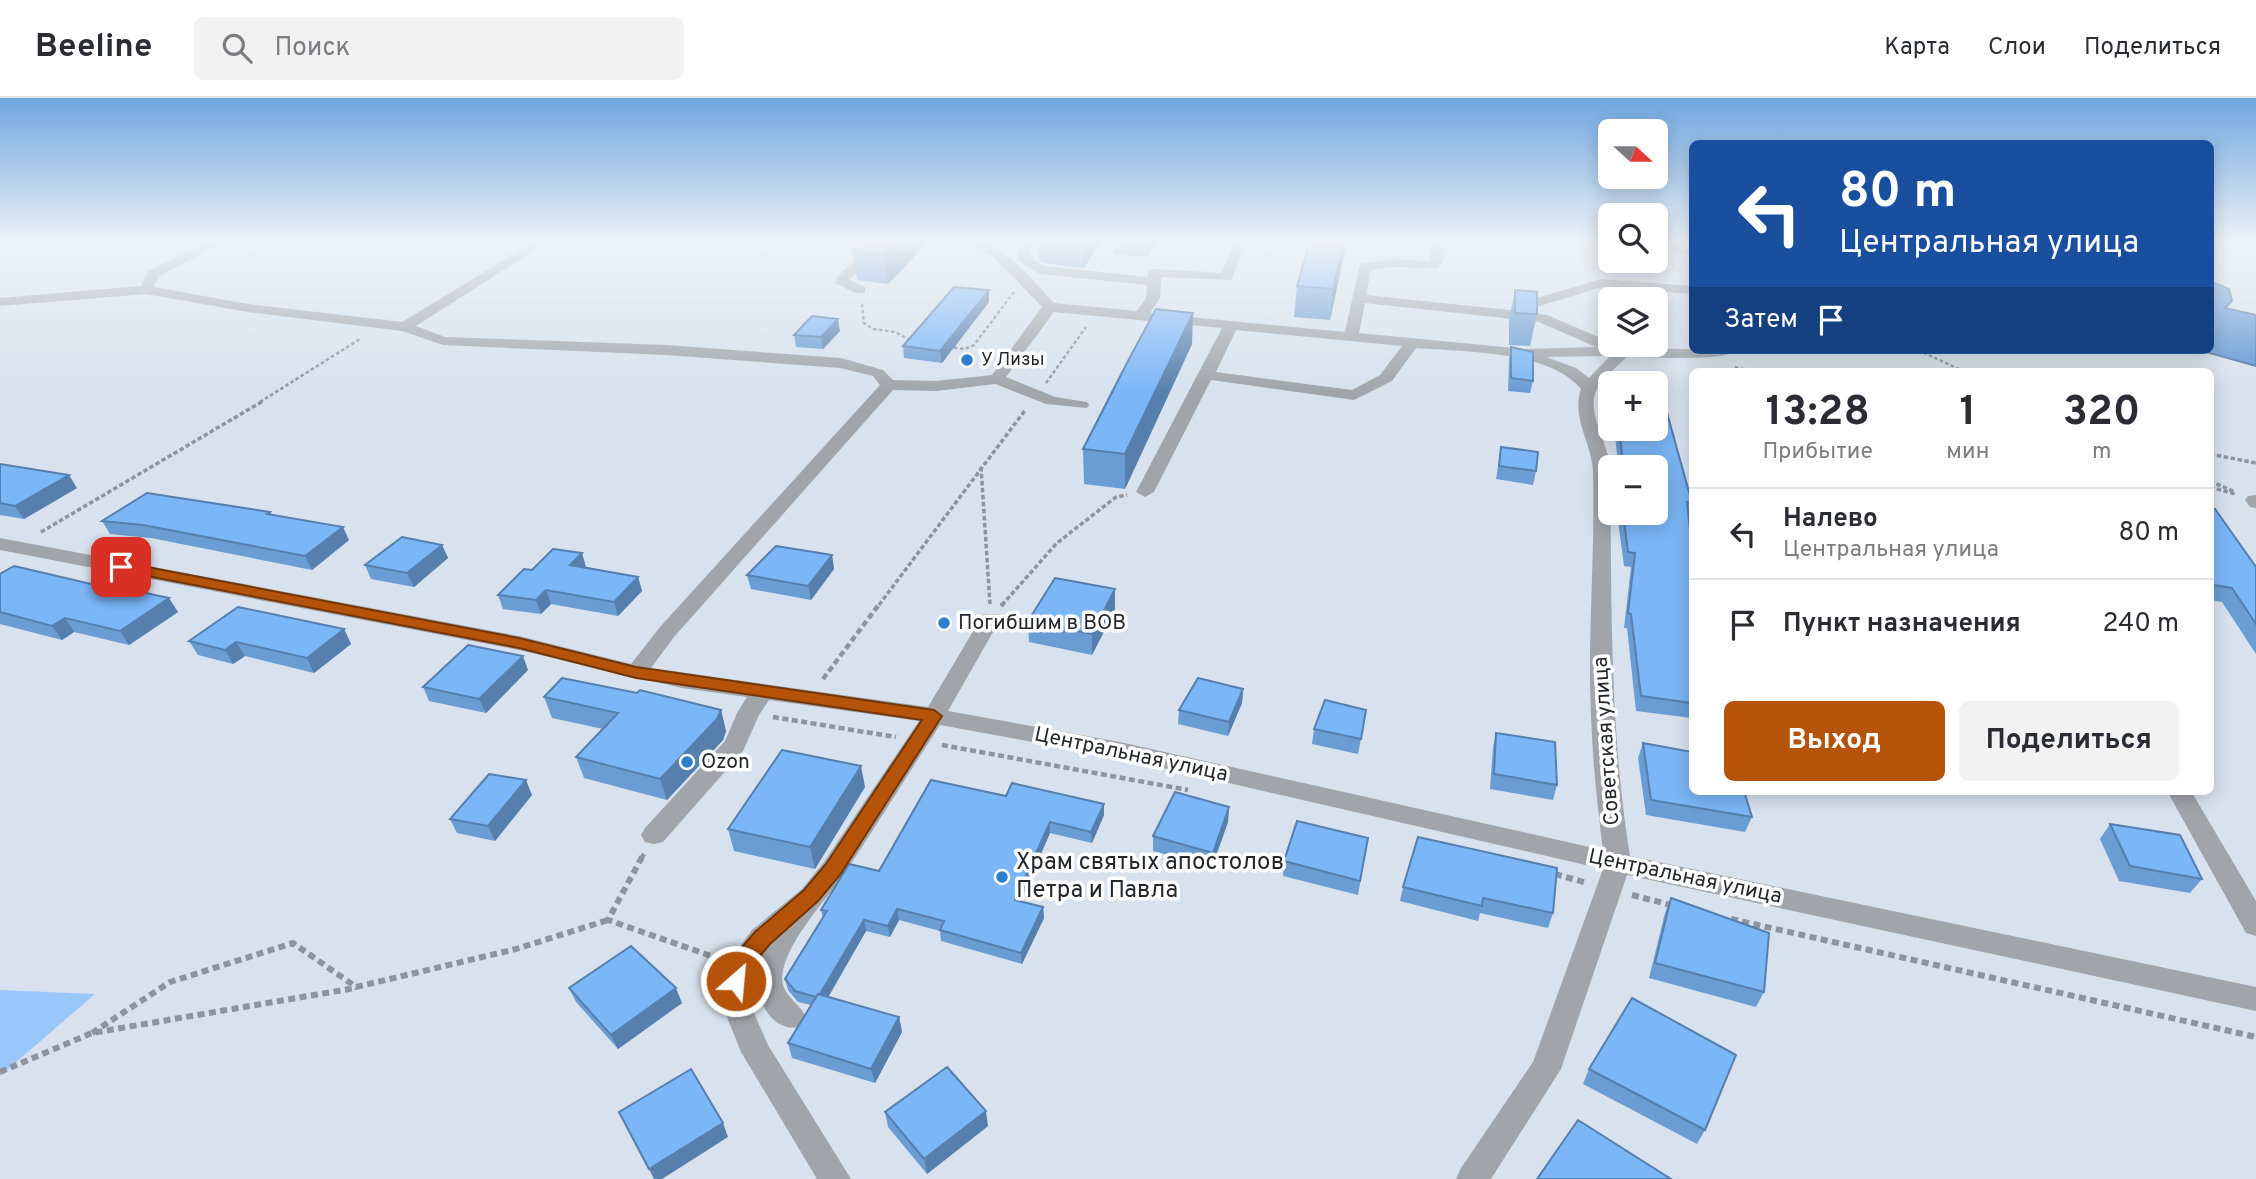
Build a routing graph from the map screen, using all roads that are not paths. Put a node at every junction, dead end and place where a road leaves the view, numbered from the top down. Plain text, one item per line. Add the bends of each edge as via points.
1 (128, 291) edge
2 (154, 291) edge
3 (462, 291) edge
4 (1034, 291) edge
5 (1153, 291) edge
6 (1360, 291) edge
7 (1573, 291) edge
8 (1359, 298) junction
9 (0, 302) edge
10 (1050, 307) junction
11 (1141, 316) junction
12 (1527, 316) junction
13 (1231, 324) junction
14 (405, 327) junction
15 (1351, 337) junction
16 (1598, 342) edge
17 (1412, 343) junction
18 (1598, 352) edge
19 (1524, 354) junction
20 (1668, 354) edge
21 (1689, 354) edge
22 (1618, 357) edge
23 (1208, 375) junction
24 (998, 379) junction
25 (889, 386) junction
26 (1589, 388) junction
27 (1081, 405) dead end
28 (1145, 492) road end
29 (8, 545) edge
30 (991, 618) road end
31 (636, 672) junction
32 (763, 692) junction
33 (934, 716) junction
34 (2181, 795) edge
35 (654, 835) road end
36 (1618, 863) junction
37 (811, 895) junction
38 (2256, 925) edge
39 (2256, 999) edge
40 (792, 1017) dead end
41 (835, 1179) edge
42 (1472, 1179) edge

1 - 9 street
2 - 14 street
3 - 14 street
4 - 10 street
5 - 11 street
6 - 8 street
7 - 12 street via 1525,306
8 - 12 street
8 - 15 street
10 - 11 street
10 - 24 street
11 - 13 street
12 - 16 street
13 - 15 street
13 - 23 street
14 - 25 street via 443,341 841,363 878,373
15 - 17 street
17 - 19 street
17 - 23 street via 1386,378 1354,394
18 - 19 street
19 - 26 street via 1569,371
20 - 21 street
22 - 26 street
23 - 28 street
24 - 25 street
24 - 27 street via 1037,395
25 - 31 street
26 - 36 street, Советская улица via 1585,413 1602,468 1601,671 1608,795
29 - 31 street, Центральная улица via 509,641
30 - 33 street
31 - 32 street, Центральная улица
32 - 33 street, Центральная улица
32 - 35 street via 735,745
33 - 36 street, Центральная улица via 1120,750
33 - 37 street
34 - 38 street
36 - 39 street, Центральная улица
36 - 42 street, Советская улица via 1546,1069
37 - 40 street via 773,960 767,981 770,997
37 - 41 street via 762,938 739,966 733,997 756,1052

